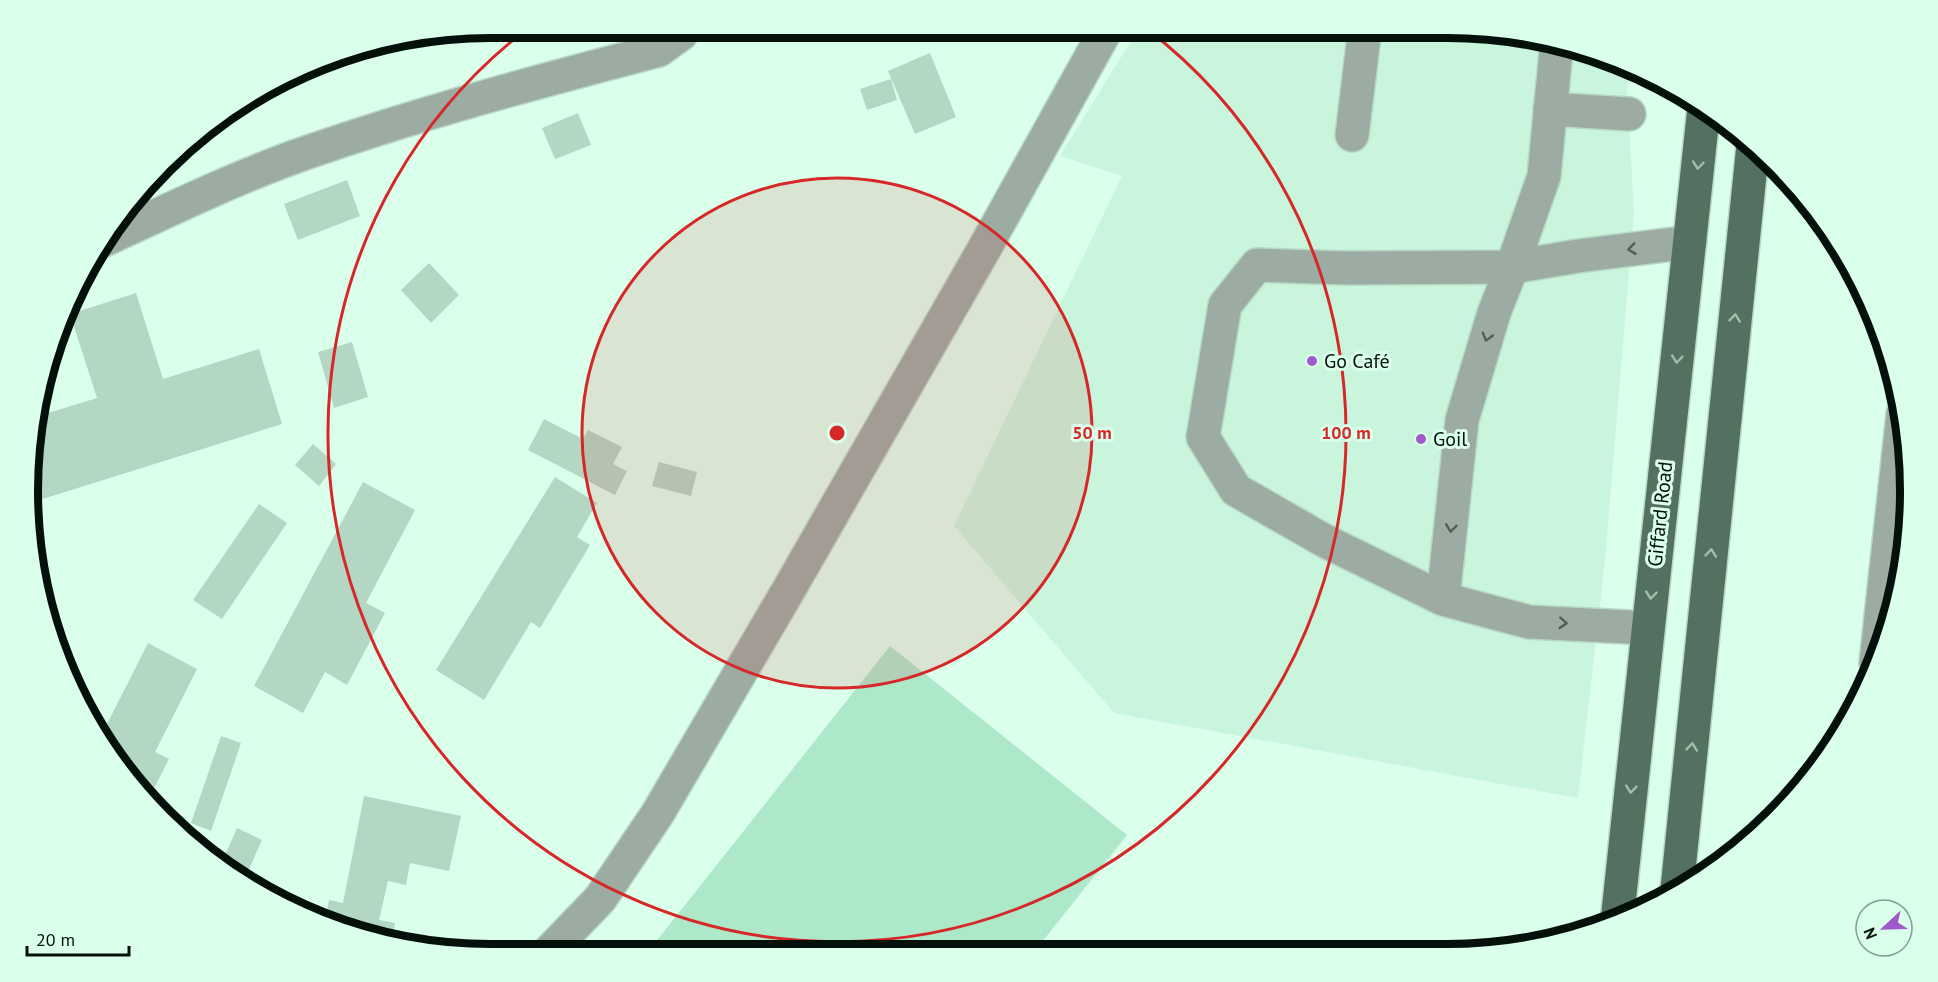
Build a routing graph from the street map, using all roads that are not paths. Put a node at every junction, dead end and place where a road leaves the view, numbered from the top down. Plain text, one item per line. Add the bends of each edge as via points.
1 (676, 38) edge
2 (1101, 38) edge
3 (1364, 38) edge
4 (1556, 51) edge
5 (1550, 109) junction
6 (1629, 114) dead end
7 (1703, 117) edge
8 (1352, 135) dead end
9 (1752, 155) edge
10 (118, 234) edge
11 (1690, 242) junction
12 (1512, 267) junction
13 (1899, 451) edge
14 (1443, 600) junction
15 (1880, 623) edge
16 (1648, 628) junction
17 (1678, 882) edge
18 (1618, 911) edge
19 (557, 944) edge

1 - 10 street via 659,50 394,124 291,158
2 - 19 street via 658,813 600,899
3 - 8 street
4 - 5 street
5 - 6 street
5 - 12 street via 1544,176
7 -> 11 main road, Giffard Road
17 -> 9 main road
11 -> 12 street
11 -> 16 main road, Giffard Road
12 -> 14 street via 1462,420
12 - 14 street via 1257,265 1225,305 1203,437 1236,490 1325,541
13 - 15 street
14 -> 16 street via 1529,622
16 -> 18 main road, Giffard Road

